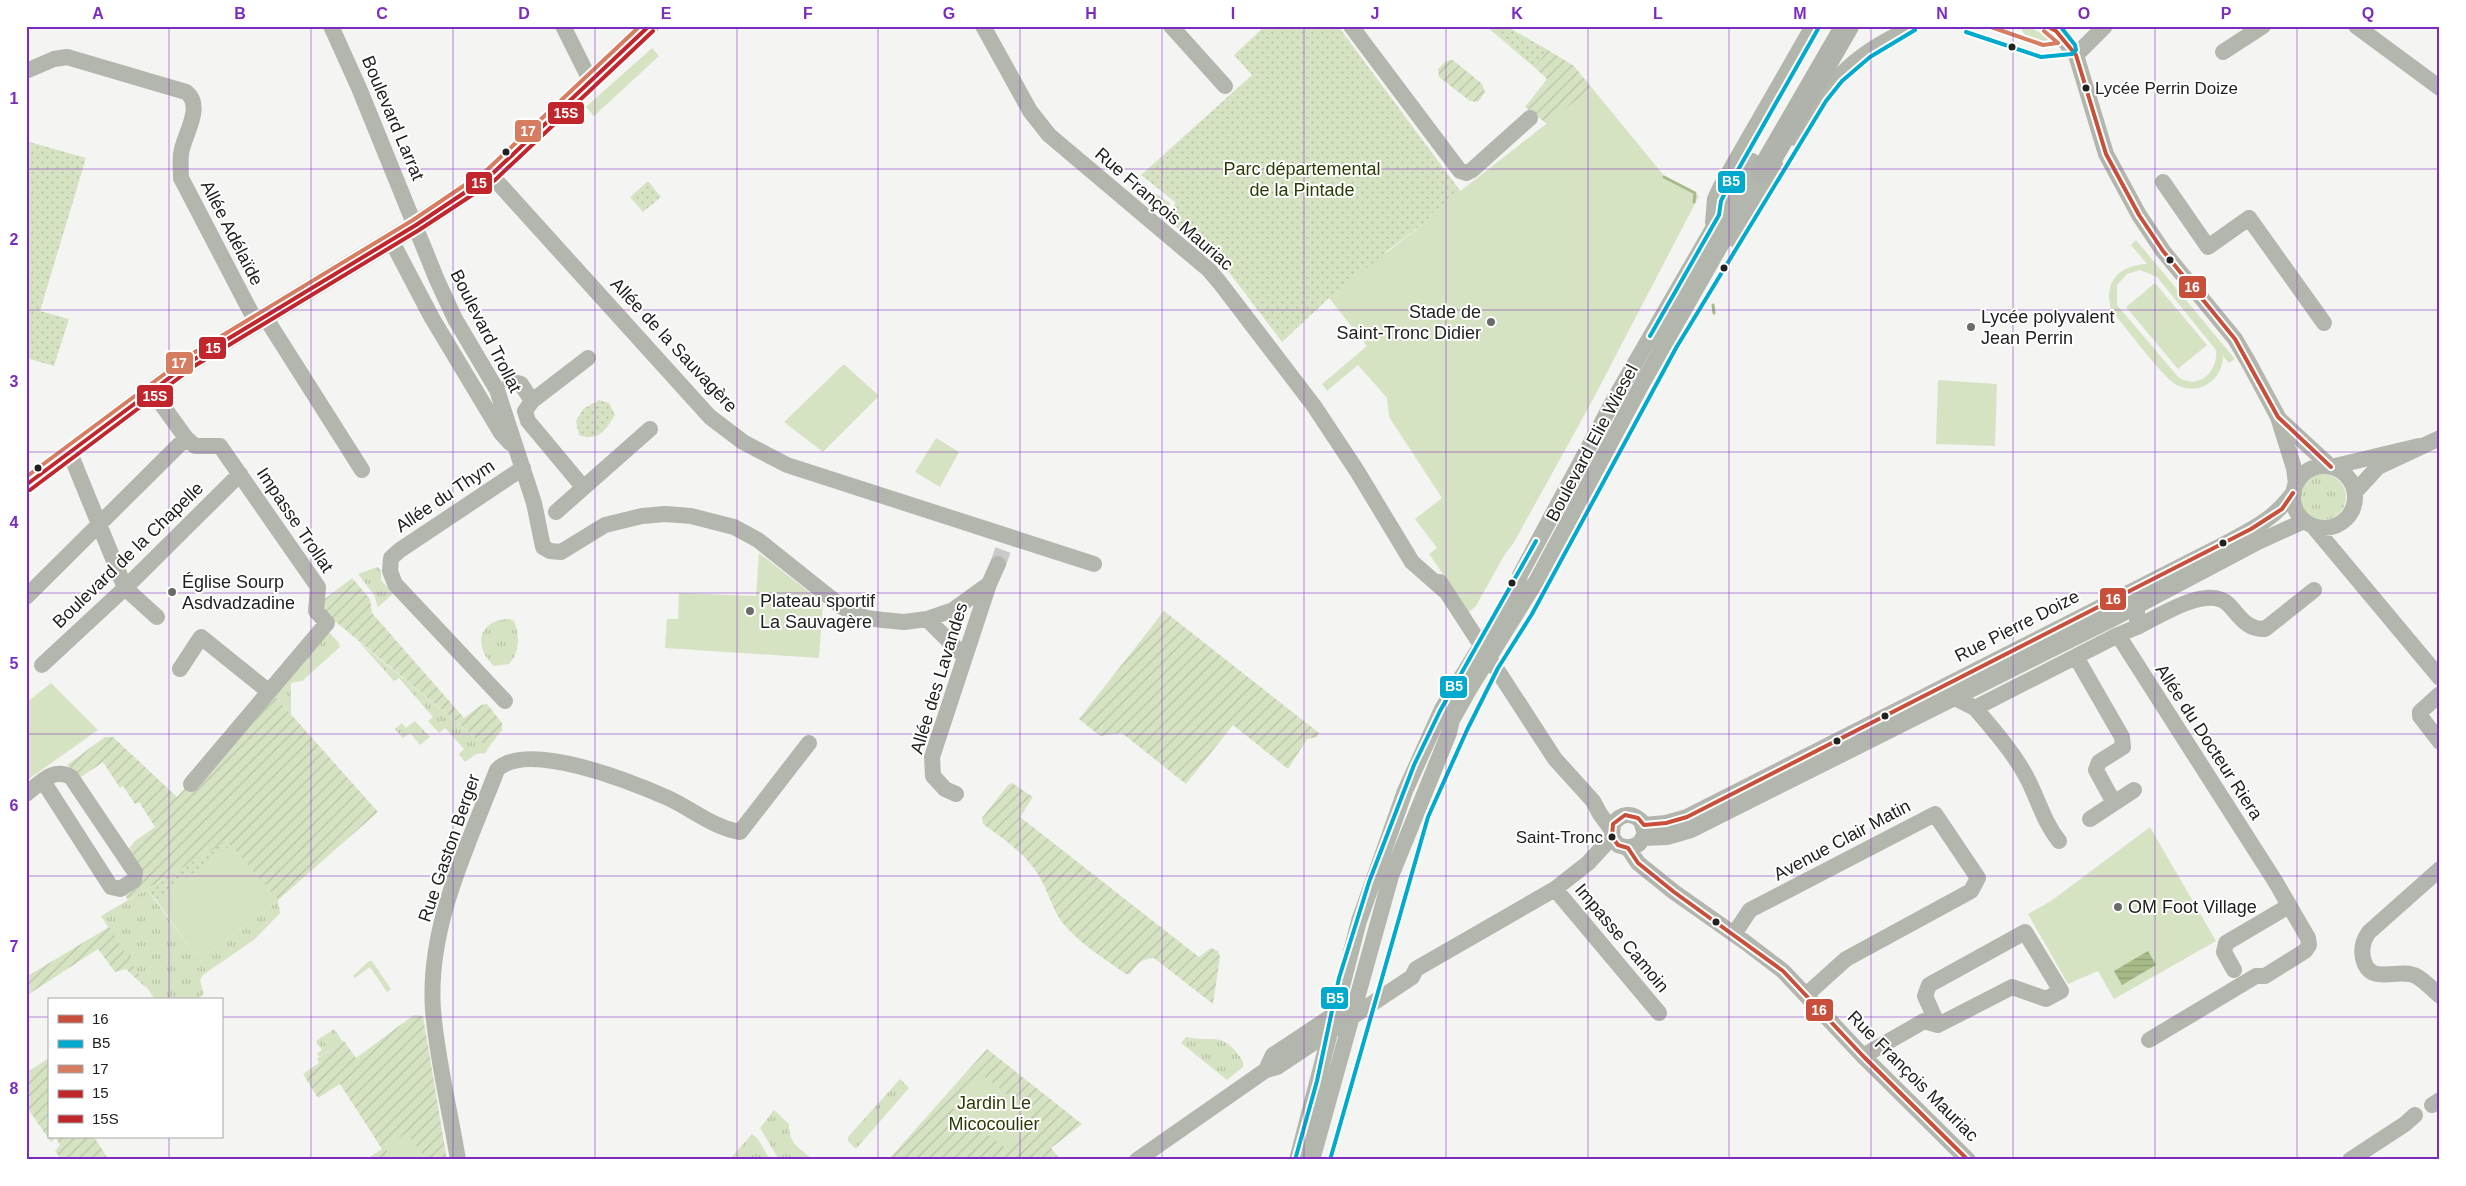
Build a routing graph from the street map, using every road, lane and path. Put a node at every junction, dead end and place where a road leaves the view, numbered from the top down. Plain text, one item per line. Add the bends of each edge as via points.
1 (331, 26) edge
2 (563, 26) edge
3 (649, 26) edge
4 (983, 26) edge
5 (1171, 26) edge
6 (1351, 26) edge
7 (1813, 26) edge
8 (1830, 26) edge
9 (1847, 26) edge
10 (1911, 26) edge
11 (2047, 26) edge
12 (2105, 26) edge
13 (2263, 26) edge
14 (2356, 26) edge
15 (2222, 52) dead end
16 (2076, 55) junction
17 (26, 71) edge
18 (590, 80) junction
19 (1225, 86) dead end
20 (2440, 88) edge
21 (1530, 118) dead end
22 (1758, 166) junction
23 (491, 175) junction
24 (2164, 182) dead end
25 (416, 225) junction
26 (1713, 225) junction
27 (391, 240) junction
28 (1715, 255) junction
29 (261, 320) junction
30 (2324, 323) dead end
31 (588, 358) dead end
32 (499, 383) junction
33 (152, 391) junction
34 (532, 401) junction
35 (2278, 417) junction
36 (650, 429) dead end
37 (186, 438) junction
38 (2440, 438) edge
39 (2418, 446) junction
40 (70, 453) junction
41 (521, 462) junction
42 (2331, 467) junction
43 (362, 470) dead end
44 (240, 474) junction
45 (26, 486) edge
46 (583, 487) junction
47 (2294, 488) junction
48 (2355, 492) junction
49 (556, 512) dead end
50 (2308, 524) junction
51 (100, 526) junction
52 (2334, 526) junction
53 (1003, 550) junction
54 (1094, 564) dead end
55 (2357, 578) junction
56 (989, 584) junction
57 (125, 588) junction
58 (2314, 590) dead end
59 (26, 598) edge
60 (2137, 605) junction
61 (157, 617) dead end
62 (927, 619) junction
63 (2137, 626) junction
64 (2118, 635) junction
65 (1485, 652) junction
66 (965, 657) junction
67 (2076, 657) junction
68 (2434, 661) edge
69 (42, 664) dead end
70 (180, 669) dead end
71 (2440, 678) edge
72 (268, 691) junction
73 (2440, 694) edge
74 (1955, 698) junction
75 (505, 702) dead end
76 (1975, 708) junction
77 (1861, 736) junction
78 (2440, 742) edge
79 (809, 743) dead end
80 (43, 781) junction
81 (191, 784) dead end
82 (2134, 790) dead end
83 (26, 794) edge
84 (956, 794) dead end
85 (2114, 803) junction
86 (2090, 819) dead end
87 (1643, 834) junction
88 (1619, 835) junction
89 (2059, 841) dead end
90 (1646, 868) junction
91 (2440, 869) edge
92 (1555, 889) junction
93 (2289, 906) junction
94 (1734, 934) junction
95 (2234, 970) dead end
96 (1806, 995) junction
97 (2440, 996) edge
98 (1354, 1009) junction
99 (1659, 1013) dead end
100 (1335, 1014) junction
101 (1938, 1025) junction
102 (1330, 1032) junction
103 (2149, 1040) dead end
104 (1863, 1056) junction
105 (1266, 1070) junction
106 (2415, 1115) dead end
107 (458, 1160) edge
108 (1137, 1160) edge
109 (1297, 1160) edge
110 (1312, 1160) edge
111 (1968, 1160) edge
112 (2350, 1160) edge

1 - 25 street, Boulevard Larrat
2 - 18 street
3 - 18 main road
4 - 65 street, Rue François Mauriac via 1030,111 1048,135 1209,270 1276,354 1357,471 1377,492 1424,563 1436,574
5 - 19 street
6 - 21 street via 1460,171 1472,170
7 - 26 street via 1720,188 1715,199
8 - 22 highway, Boulevard Elie Wiesel
9 - 22 highway, Boulevard Elie Wiesel
10 - 28 street via 1866,52 1825,91 1736,240
11 - 16 street via 2056,31
12 - 16 street
13 - 15 street
14 - 20 street
16 - 35 street via 2106,154 2117,178 2163,251 2235,339
17 - 29 street, Allée Adélaïde via 67,57 190,95 195,109 181,154 181,178
18 - 23 main road
22 - 26 street, Boulevard Elie Wiesel
22 - 28 street, Boulevard Elie Wiesel
23 - 25 main road
23 - 53 street, Allée de la Sauvagère via 710,417 743,442 787,465
24 - 30 street via 2208,247 2249,218
25 - 27 main road
25 - 32 street, Boulevard Trollat via 456,319
26 - 65 street, Boulevard Elie Wiesel via 1520,575 1518,586
27 - 29 main road
27 - 41 street, Boulevard Trollat via 432,318
28 - 65 street, Boulevard Elie Wiesel via 1537,580
29 - 33 main road via 193,360
29 - 43 street
31 - 34 street
32 - 34 street via 520,384
32 - 41 street, Boulevard Trollat
33 - 37 street
33 - 40 main road
34 - 46 street via 525,411 528,421
35 - 42 street
35 - 47 street via 2294,468
36 - 46 street
37 - 44 street, Impasse Trollat via 195,446 220,446
37 - 51 street
38 - 39 street
39 - 42 street
39 - 48 street via 2378,467
40 - 45 main road
40 - 51 street
41 - 62 street, Boulevard Trollat via 534,503 539,537 543,548 550,551 561,552 605,525 642,516 691,516 734,528 758,540 854,613 904,622
41 - 75 street, Allée du Thym via 400,550 391,558 390,571 396,584
42 - 47 street via 2310,469
42 - 48 street via 2346,476
44 - 57 street, Boulevard de la Chapelle
44 - 72 street, Impasse Trollat via 318,587 316,611 327,623
46 - 49 street
47 - 50 street via 2293,504 2297,514
47 - 77 street, Rue Pierre Doize via 2282,509 2251,529
48 - 52 street via 2349,516
50 - 52 street via 2324,528
50 - 55 street
50 - 60 street, Rue Pierre Doize via 2258,542
51 - 57 street
51 - 59 street
52 - 55 street
53 - 54 street, Allée de la Sauvagère
53 - 56 street, Allée des Lavandes
55 - 68 street
56 - 62 street, Boulevard Trollat via 953,610
56 - 66 street, Allée des Lavandes
57 - 61 street
57 - 69 street, Boulevard de la Chapelle
58 - 63 street via 2264,629 2255,629 2243,622 2226,602 2213,598 2195,599
60 - 63 street
60 - 74 street, Rue Pierre Doize
62 - 66 street
63 - 64 street
64 - 67 street
64 - 93 street, Allée du Docteur Riera
65 - 88 street, Rue François Mauriac via 1555,759
65 - 98 street, Boulevard Elie Wiesel via 1452,720 1391,876
65 - 100 street, Boulevard Elie Wiesel via 1442,709 1408,783 1359,921
66 - 84 street, Allée des Lavandes via 932,757 932,776 945,789
67 - 76 street
67 - 85 street via 2122,737 2123,747 2099,762 2096,770
68 - 71 street
70 - 72 street via 201,637
72 - 81 street, Impasse Trollat
73 - 78 street via 2420,712
74 - 76 street
74 - 77 street, Rue Pierre Doize
76 - 89 street via 2026,775 2047,826
77 - 87 street, Rue Pierre Doize via 1687,817
79 - 107 street, Rue Gaston Berger via 740,832 727,830 668,798 568,762 542,759 503,763 497,770 452,887 437,949 433,1009
80 - 80 street via 55,773 71,777 135,872 134,880 120,889 111,887
80 - 83 street
82 - 85 street
85 - 86 street
87 - 88 street via 1639,844
87 - 88 street, Rue François Mauriac via 1634,816
87 - 90 street
88 - 90 street, Rue François Mauriac via 1638,863
88 - 92 street via 1602,860 1588,863
90 - 94 street, Rue François Mauriac
91 - 97 street via 2368,932 2362,953 2368,969 2376,974 2416,976
92 - 98 street via 1416,969 1412,977
92 - 99 street, Impasse Camoin
93 - 95 street via 2226,943 2224,952
93 - 103 street, Allée du Docteur Riera via 2308,938 2306,951 2266,976 2256,976
94 - 96 street, Rue François Mauriac via 1777,966
94 - 96 street, Avenue Clair Matin via 1750,910 1935,814 1978,878 1970,891 1846,958
96 - 104 street, Rue François Mauriac
98 - 100 street
98 - 102 street
98 - 110 street, Boulevard Elie Wiesel
100 - 102 street, Boulevard Elie Wiesel
100 - 105 street via 1273,1055
101 - 101 street via 1925,996 1930,985 2024,932 2061,991 2046,999 2012,987
101 - 104 street via 1924,1021
102 - 105 street via 1277,1067
102 - 109 street, Boulevard Elie Wiesel
104 - 111 street, Rue François Mauriac
105 - 108 street
106 - 112 street

